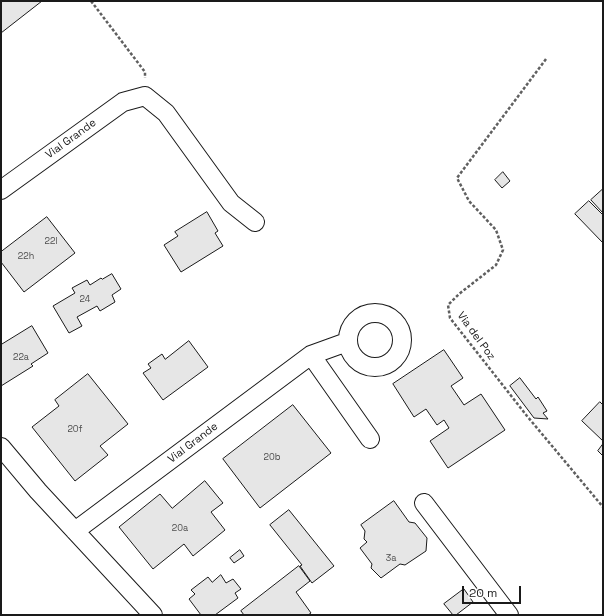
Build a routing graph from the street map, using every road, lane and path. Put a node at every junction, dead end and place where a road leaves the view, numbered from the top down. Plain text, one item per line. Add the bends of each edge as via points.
1 (91, 1) edge
2 (546, 59) dead end
3 (145, 96) junction
4 (1, 190) edge
5 (255, 222) dead end
6 (347, 342) dead end
7 (310, 355) junction
8 (370, 439) dead end
9 (1, 447) edge
10 (424, 503) dead end
11 (603, 507) edge
12 (75, 531) junction
13 (153, 615) edge
14 (509, 615) edge

1 - 3 path via 145,72
2 - 11 path, Via del Poz via 457,178 469,201 496,230 503,250 496,265 448,305 450,318
3 - 4 street, Vial Grande via 123,102
3 - 5 street via 166,113 231,203
6 - 7 street, Vial Grande
7 - 8 street
7 - 12 street, Vial Grande
9 - 12 street
10 - 14 street
12 - 13 street

